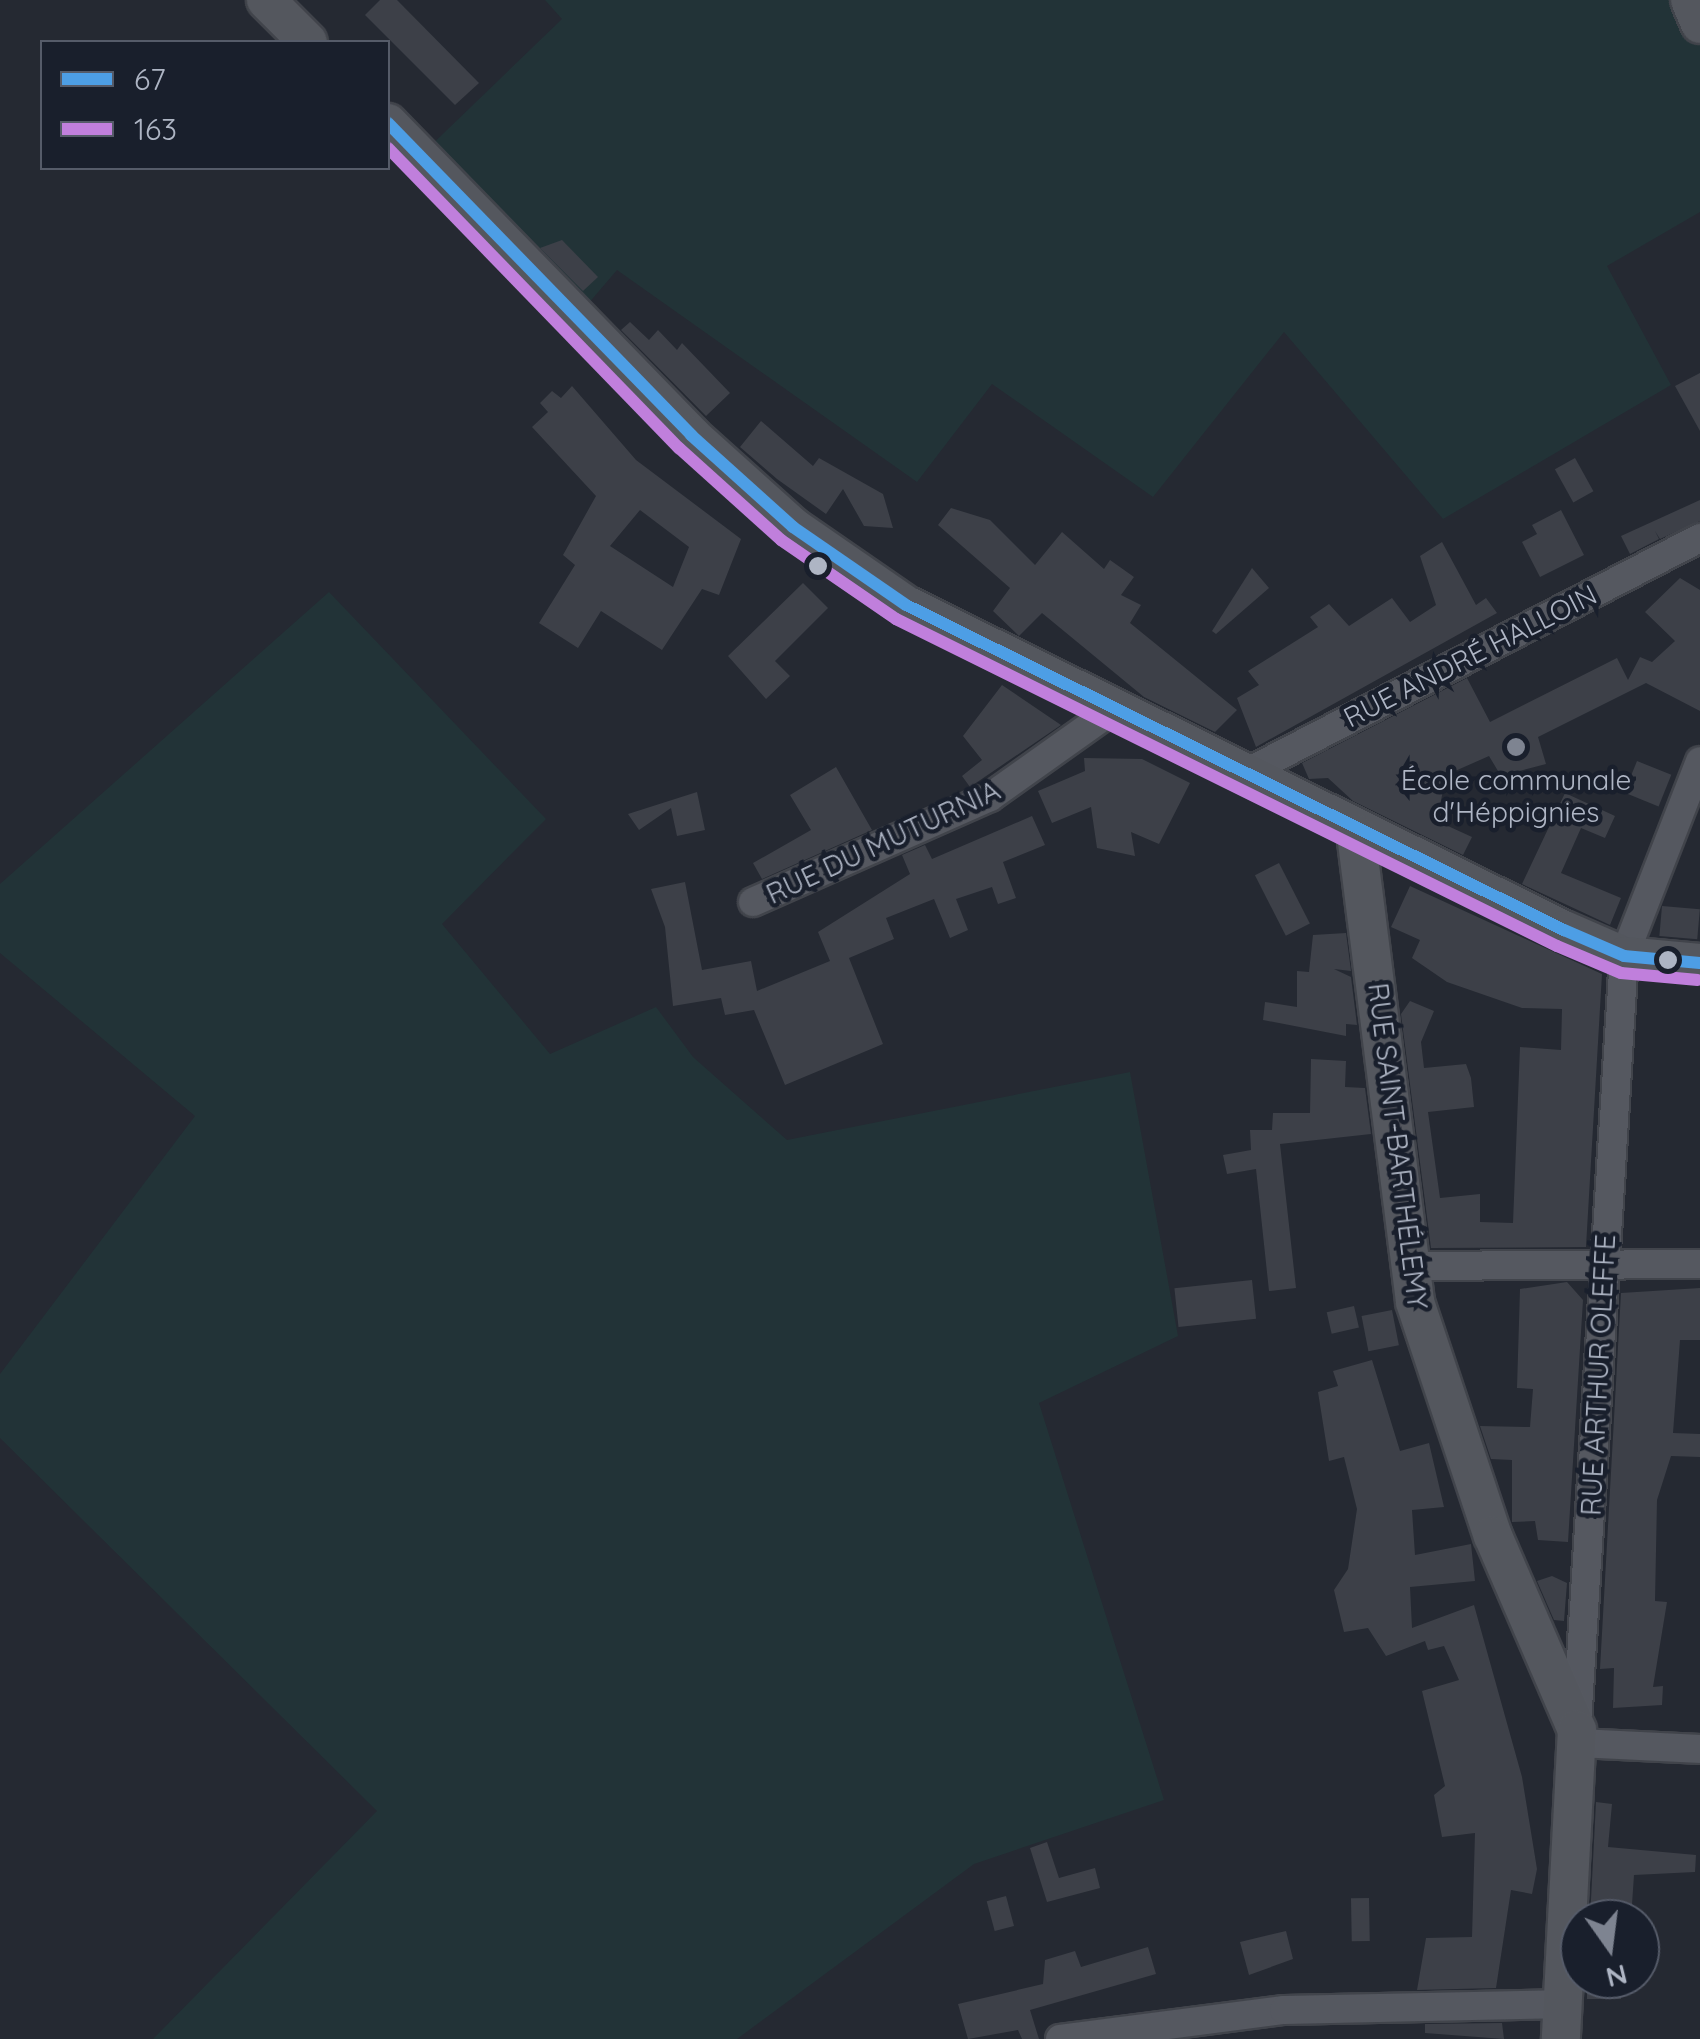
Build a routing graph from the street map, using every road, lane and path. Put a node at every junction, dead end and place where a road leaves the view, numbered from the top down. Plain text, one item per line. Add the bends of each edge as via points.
1 (266, 0) edge
2 (1690, 0) edge
3 (1700, 24) edge
4 (306, 40) edge
5 (390, 125) edge
6 (1700, 538) edge
7 (1111, 711) junction
8 (1700, 761) edge
9 (1240, 776) junction
10 (1356, 834) junction
11 (752, 902) dead end
12 (1624, 956) junction
13 (1700, 963) edge
14 (1700, 1264) edge
15 (1411, 1266) junction
16 (1604, 1268) junction
17 (1577, 1736) junction
18 (1700, 1750) edge
19 (1562, 2021) edge
20 (1060, 2039) edge

1 - 4 street
2 - 3 street
5 - 7 street via 690,435 793,527 906,605
6 - 9 street, RUE ANDRÉ HALLOIN
7 - 9 street
7 - 11 street, RUE DU MUTURNIA via 990,797
8 - 12 street, RUE ARTHUR OLEFFE
9 - 10 street
10 - 12 street
10 - 15 street, RUE SAINT-BARTHÉLEMY
12 - 13 street
12 - 16 street, RUE ARTHUR OLEFFE
14 - 16 street
15 - 16 street
15 - 17 street, RUE SAINT-BARTHÉLEMY via 1432,1364 1492,1536
16 - 17 street, RUE ARTHUR OLEFFE
17 - 18 street
17 - 19 street, RUE ARTHUR OLEFFE
19 - 20 street, RUE ARTHUR OLEFFE via 1284,2010

